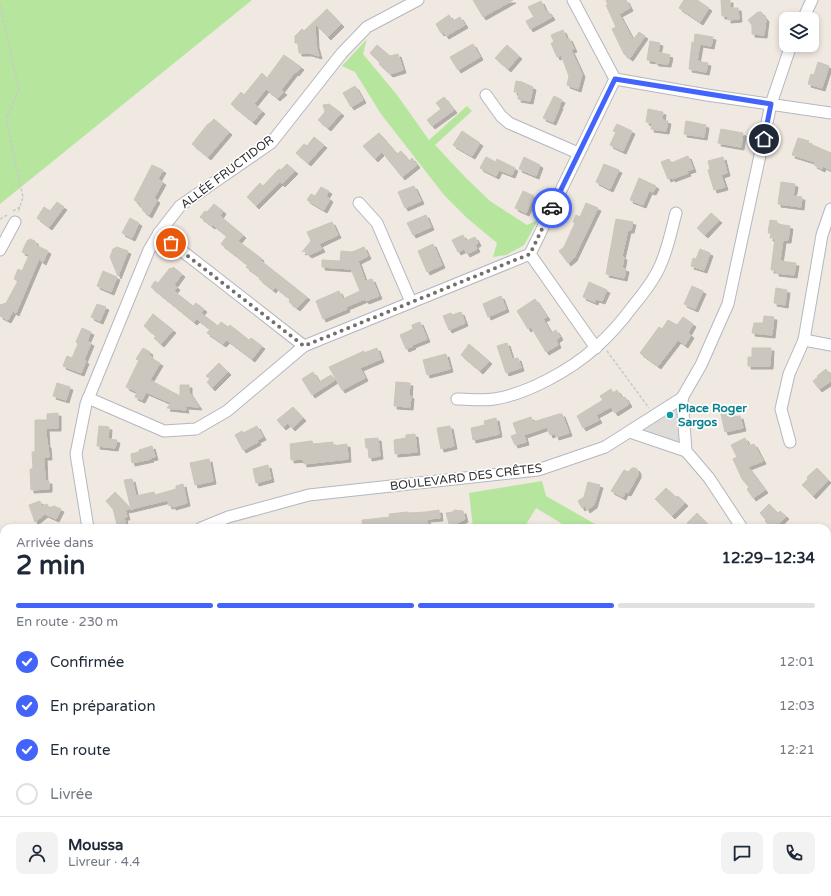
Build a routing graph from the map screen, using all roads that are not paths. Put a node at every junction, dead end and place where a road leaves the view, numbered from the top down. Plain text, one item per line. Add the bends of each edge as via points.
1 (418, 0) edge
2 (573, 0) edge
3 (812, 0) edge
4 (806, 12) edge
5 (789, 52) edge
6 (615, 79) junction
7 (486, 95) dead end
8 (771, 104) junction
9 (831, 113) edge
10 (578, 152) junction
11 (359, 203) dead end
12 (831, 209) edge
13 (676, 213) dead end
14 (15, 222) road end
15 (159, 233) junction
16 (0, 250) edge
17 (530, 254) junction
18 (411, 302) junction
19 (804, 340) junction
20 (598, 345) junction
21 (831, 345) edge
22 (304, 346) junction
23 (88, 398) junction
24 (682, 398) junction
25 (457, 400) dead end
26 (630, 432) junction
27 (790, 442) dead end
28 (686, 451) junction
29 (87, 524) edge
30 (211, 524) edge
31 (739, 524) edge

1 - 15 street, ALLÉE FRUCTIDOR via 367,27 342,53 271,143 180,206
2 - 6 street
3 - 4 street
5 - 8 street, BOULEVARD DES CRÊTES
6 - 8 street
6 - 10 street
7 - 10 street via 509,123
8 - 9 street
8 - 24 street, BOULEVARD DES CRÊTES via 728,304 701,365
10 - 17 street
11 - 18 street via 377,223
12 - 19 street via 822,235
13 - 20 street via 660,266 644,294
14 - 16 street
15 - 22 street
15 - 23 street, ALLÉE FRUCTIDOR via 149,250
17 - 18 street
17 - 20 street
18 - 22 street
19 - 21 street
19 - 27 street via 789,374 781,409
20 - 25 street via 574,364 518,393 493,399
22 - 23 street via 227,411 196,429 164,431
23 - 29 street, ALLÉE FRUCTIDOR via 76,454
24 - 26 street, BOULEVARD DES CRÊTES
24 - 28 street
26 - 28 street
26 - 30 street, BOULEVARD DES CRÊTES via 605,447 538,470 309,495
28 - 31 street via 709,478

